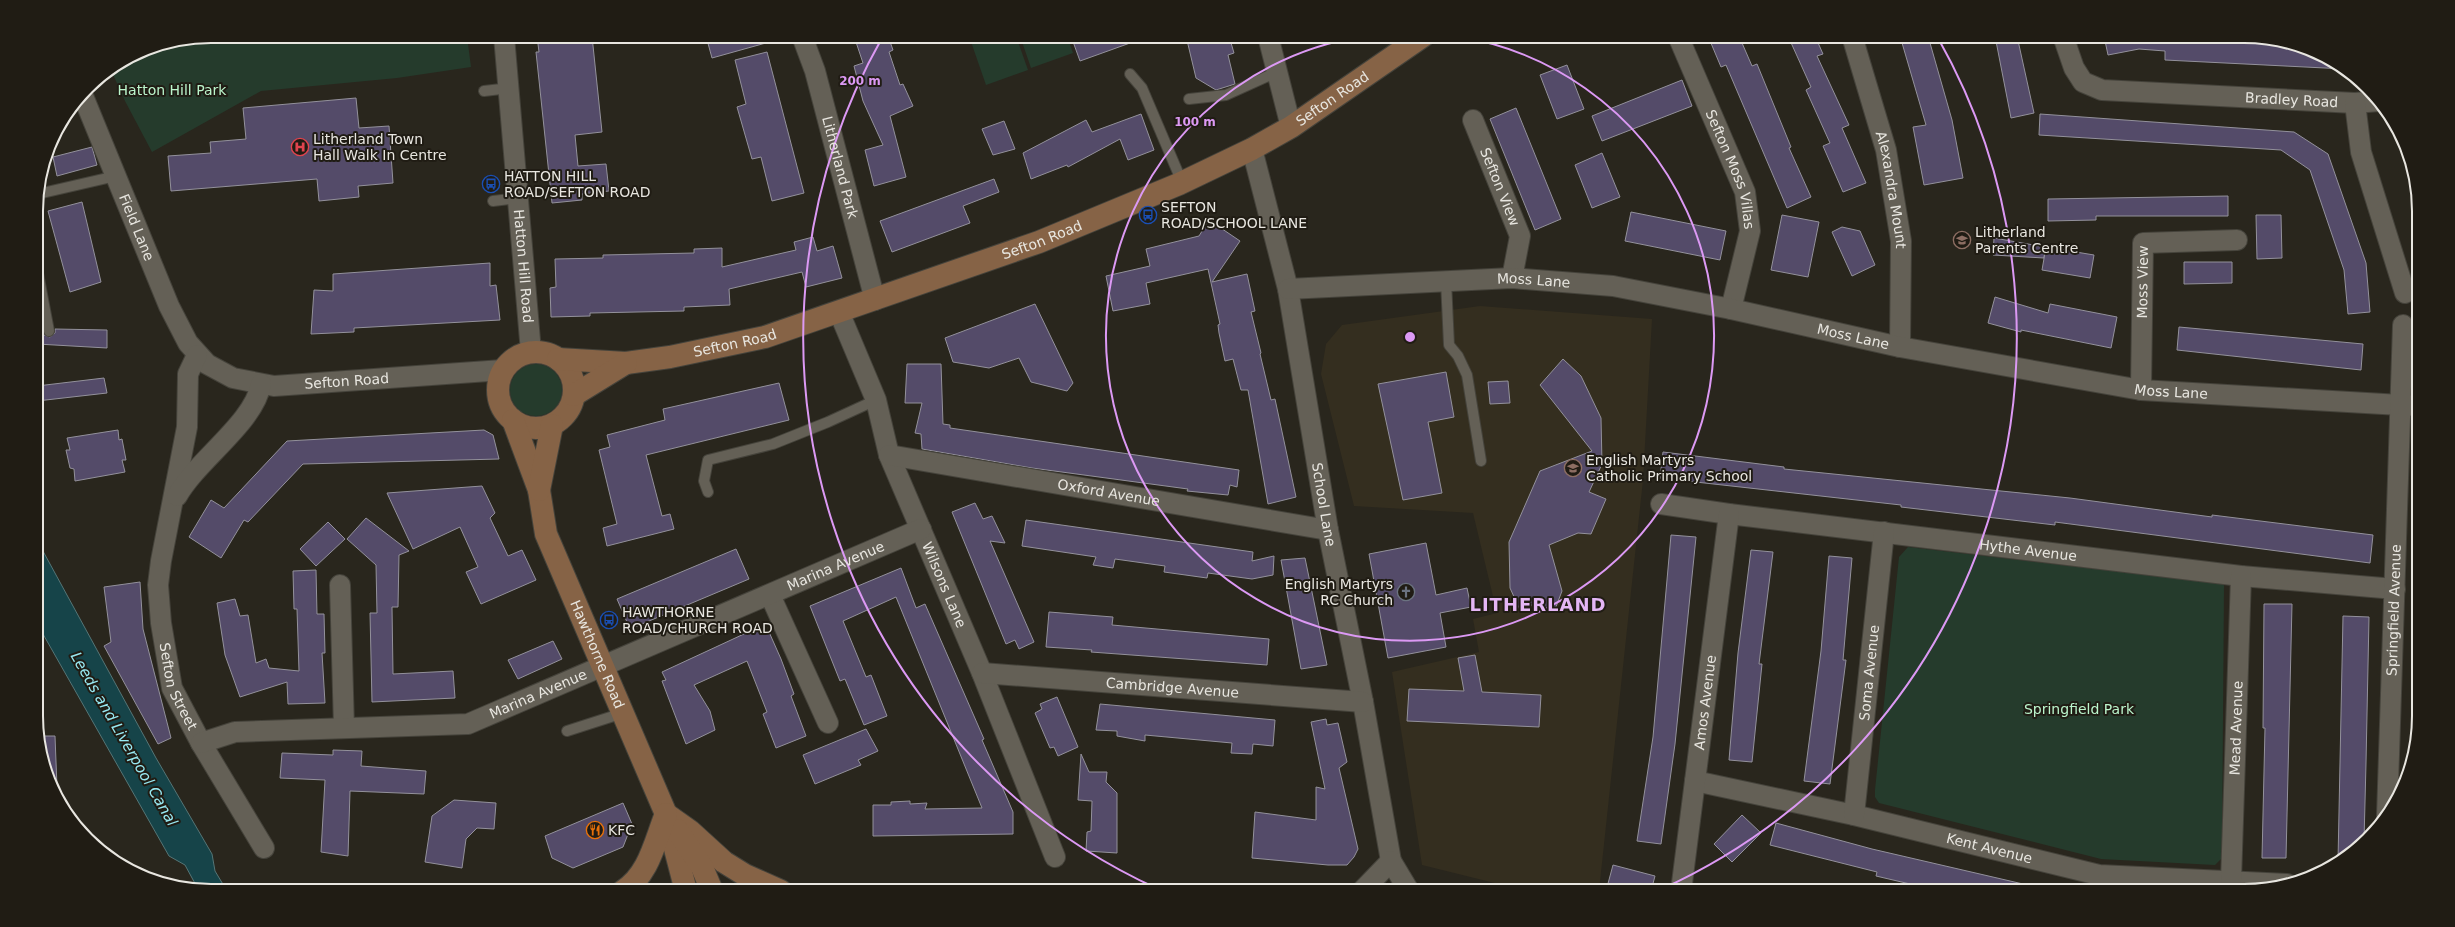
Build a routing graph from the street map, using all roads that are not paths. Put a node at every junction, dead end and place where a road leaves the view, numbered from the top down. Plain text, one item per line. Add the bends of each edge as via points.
1 (505, 43) edge
2 (805, 43) edge
3 (1270, 43) edge
4 (1413, 43) edge
5 (1681, 43) edge
6 (1854, 43) edge
7 (2065, 43) edge
8 (1278, 72) junction
9 (1130, 74) dead end
10 (510, 88) junction
11 (484, 91) dead end
12 (1190, 99) dead end
13 (85, 100) edge
14 (2372, 102) edge
15 (2355, 104) junction
16 (1473, 120) dead end
17 (1292, 127) junction
18 (1252, 149) junction
19 (116, 176) junction
20 (1182, 182) junction
21 (44, 193) edge
22 (518, 198) junction
23 (493, 201) dead end
24 (2237, 240) dead end
25 (1512, 278) junction
26 (1446, 281) junction
27 (1288, 289) junction
28 (2405, 294) dead end
29 (43, 300) edge
30 (874, 300) junction
31 (1731, 309) junction
32 (840, 312) junction
33 (2403, 325) dead end
34 (49, 331) dead end
35 (1900, 347) junction
36 (532, 352) junction
37 (197, 355) junction
38 (558, 359) junction
39 (626, 363) junction
40 (504, 370) junction
41 (261, 384) junction
42 (2141, 390) junction
43 (574, 395) junction
44 (876, 400) junction
45 (2398, 405) junction
46 (2412, 406) edge
47 (512, 420) junction
48 (552, 425) junction
49 (889, 455) junction
50 (1481, 461) dead end
51 (540, 490) junction
52 (708, 492) dead end
53 (1661, 504) dead end
54 (172, 506) junction
55 (1729, 514) junction
56 (921, 529) junction
57 (1328, 530) junction
58 (1884, 532) junction
59 (2240, 576) junction
60 (340, 585) dead end
61 (2395, 589) junction
62 (770, 595) junction
63 (603, 666) junction
64 (982, 673) junction
65 (1363, 702) junction
66 (623, 713) junction
67 (828, 723) dead end
68 (344, 728) junction
69 (567, 731) dead end
70 (201, 743) junction
71 (1695, 781) junction
72 (2387, 803) edge
73 (666, 814) junction
74 (1854, 815) junction
75 (264, 848) dead end
76 (1055, 857) dead end
77 (1391, 861) junction
78 (2231, 881) junction
79 (2267, 883) edge
80 (632, 884) edge
81 (684, 884) edge
82 (709, 884) edge
83 (765, 884) edge
84 (1369, 884) edge
85 (1405, 884) edge
86 (1682, 884) edge

1 - 10 street, Hatton Hill Road
2 - 30 street, Litherland Park via 815,71
3 - 8 street
4 - 17 main road, Sefton Road
5 - 31 street, Sefton Moss Villas via 1745,192 1750,231
6 - 35 street, Alexandra Mount via 1886,150 1901,241
7 - 15 street, Bradley Road via 2082,82 2102,90
8 - 12 lane via 1226,95
8 - 17 street
9 - 20 lane via 1142,88
10 - 11 lane
10 - 22 street, Hatton Hill Road
13 - 19 street, Field Lane
14 - 15 street
15 - 28 street, Bradley Road via 2361,152
16 - 25 street, Sefton View via 1520,236
17 - 18 main road, Sefton Road
18 - 20 main road, Sefton Road
18 - 27 street, School Lane
19 - 21 lane
19 - 37 street, Field Lane via 169,306
20 - 30 main road, Sefton Road via 1039,242
22 - 23 lane
22 - 36 street, Hatton Hill Road
24 - 42 street, Moss View via 2143,243
25 - 26 street, Moss Lane
25 - 31 street, Moss Lane via 1613,286
26 - 27 street, Moss Lane
26 - 50 lane via 1449,345 1458,356 1467,375
27 - 57 street, School Lane
29 - 34 lane
30 - 32 main road, Sefton Road
31 - 35 street, Moss Lane
32 - 39 main road, Sefton Road via 765,337 670,358
32 - 44 street, Wilsons Lane
33 - 45 street
35 - 42 street, Moss Lane
36 - 38 main road
36 - 40 main road via 516,358
37 - 41 street, Sefton Road via 220,372 247,382
37 - 54 street, Sefton Street via 188,374 187,427
38 - 39 main road
38 - 43 main road via 571,375
39 - 43 main road
40 - 41 street, Sefton Road via 274,386
40 - 47 main road via 498,392 505,412
41 - 54 street, Sefton Street via 254,406 194,472
42 - 45 street, Moss Lane
43 - 48 main road via 567,413
44 - 49 street, Wilsons Lane
44 - 52 lane via 773,444 708,460 704,481
45 - 46 street, Moss Lane
45 - 61 street, Springfield Avenue
47 - 48 main road via 532,428
47 - 51 main road, Hawthorne Road
48 - 51 main road, Hawthorne Road
49 - 56 street, Wilsons Lane
49 - 57 street, Oxford Avenue
51 - 63 main road, Hawthorne Road via 546,534
53 - 55 street, Hythe Avenue
54 - 70 street, Sefton Street via 158,585 161,623 172,688
55 - 58 street, Hythe Avenue
55 - 71 street, Amos Avenue
56 - 62 street, Marina Avenue
56 - 64 street, Wilsons Lane
57 - 65 street, School Lane
58 - 59 street, Hythe Avenue
58 - 74 street, Soma Avenue
59 - 61 street, Hythe Avenue
59 - 78 street, Mead Avenue
60 - 68 street
61 - 72 street, Springfield Avenue
62 - 63 street, Marina Avenue
62 - 67 street
63 - 66 main road, Hawthorne Road
63 - 68 street, Marina Avenue via 468,724
64 - 65 street, Cambridge Avenue
64 - 76 street, Wilsons Lane
65 - 77 street, School Lane
66 - 69 lane
66 - 73 main road, Hawthorne Road
68 - 70 street, Marina Avenue via 235,732
70 - 75 street, Sefton Street
71 - 74 street, Kent Avenue
71 - 86 street, Amos Avenue
73 - 80 main road via 649,861 639,878
73 - 81 main road, Hawthorne Road
73 - 82 main road, Hawthorne Road via 702,867
73 - 83 main road via 690,830 724,862
74 - 78 street, Kent Avenue via 2098,875
77 - 84 street
77 - 85 street, School Lane
78 - 79 street, Kent Avenue

